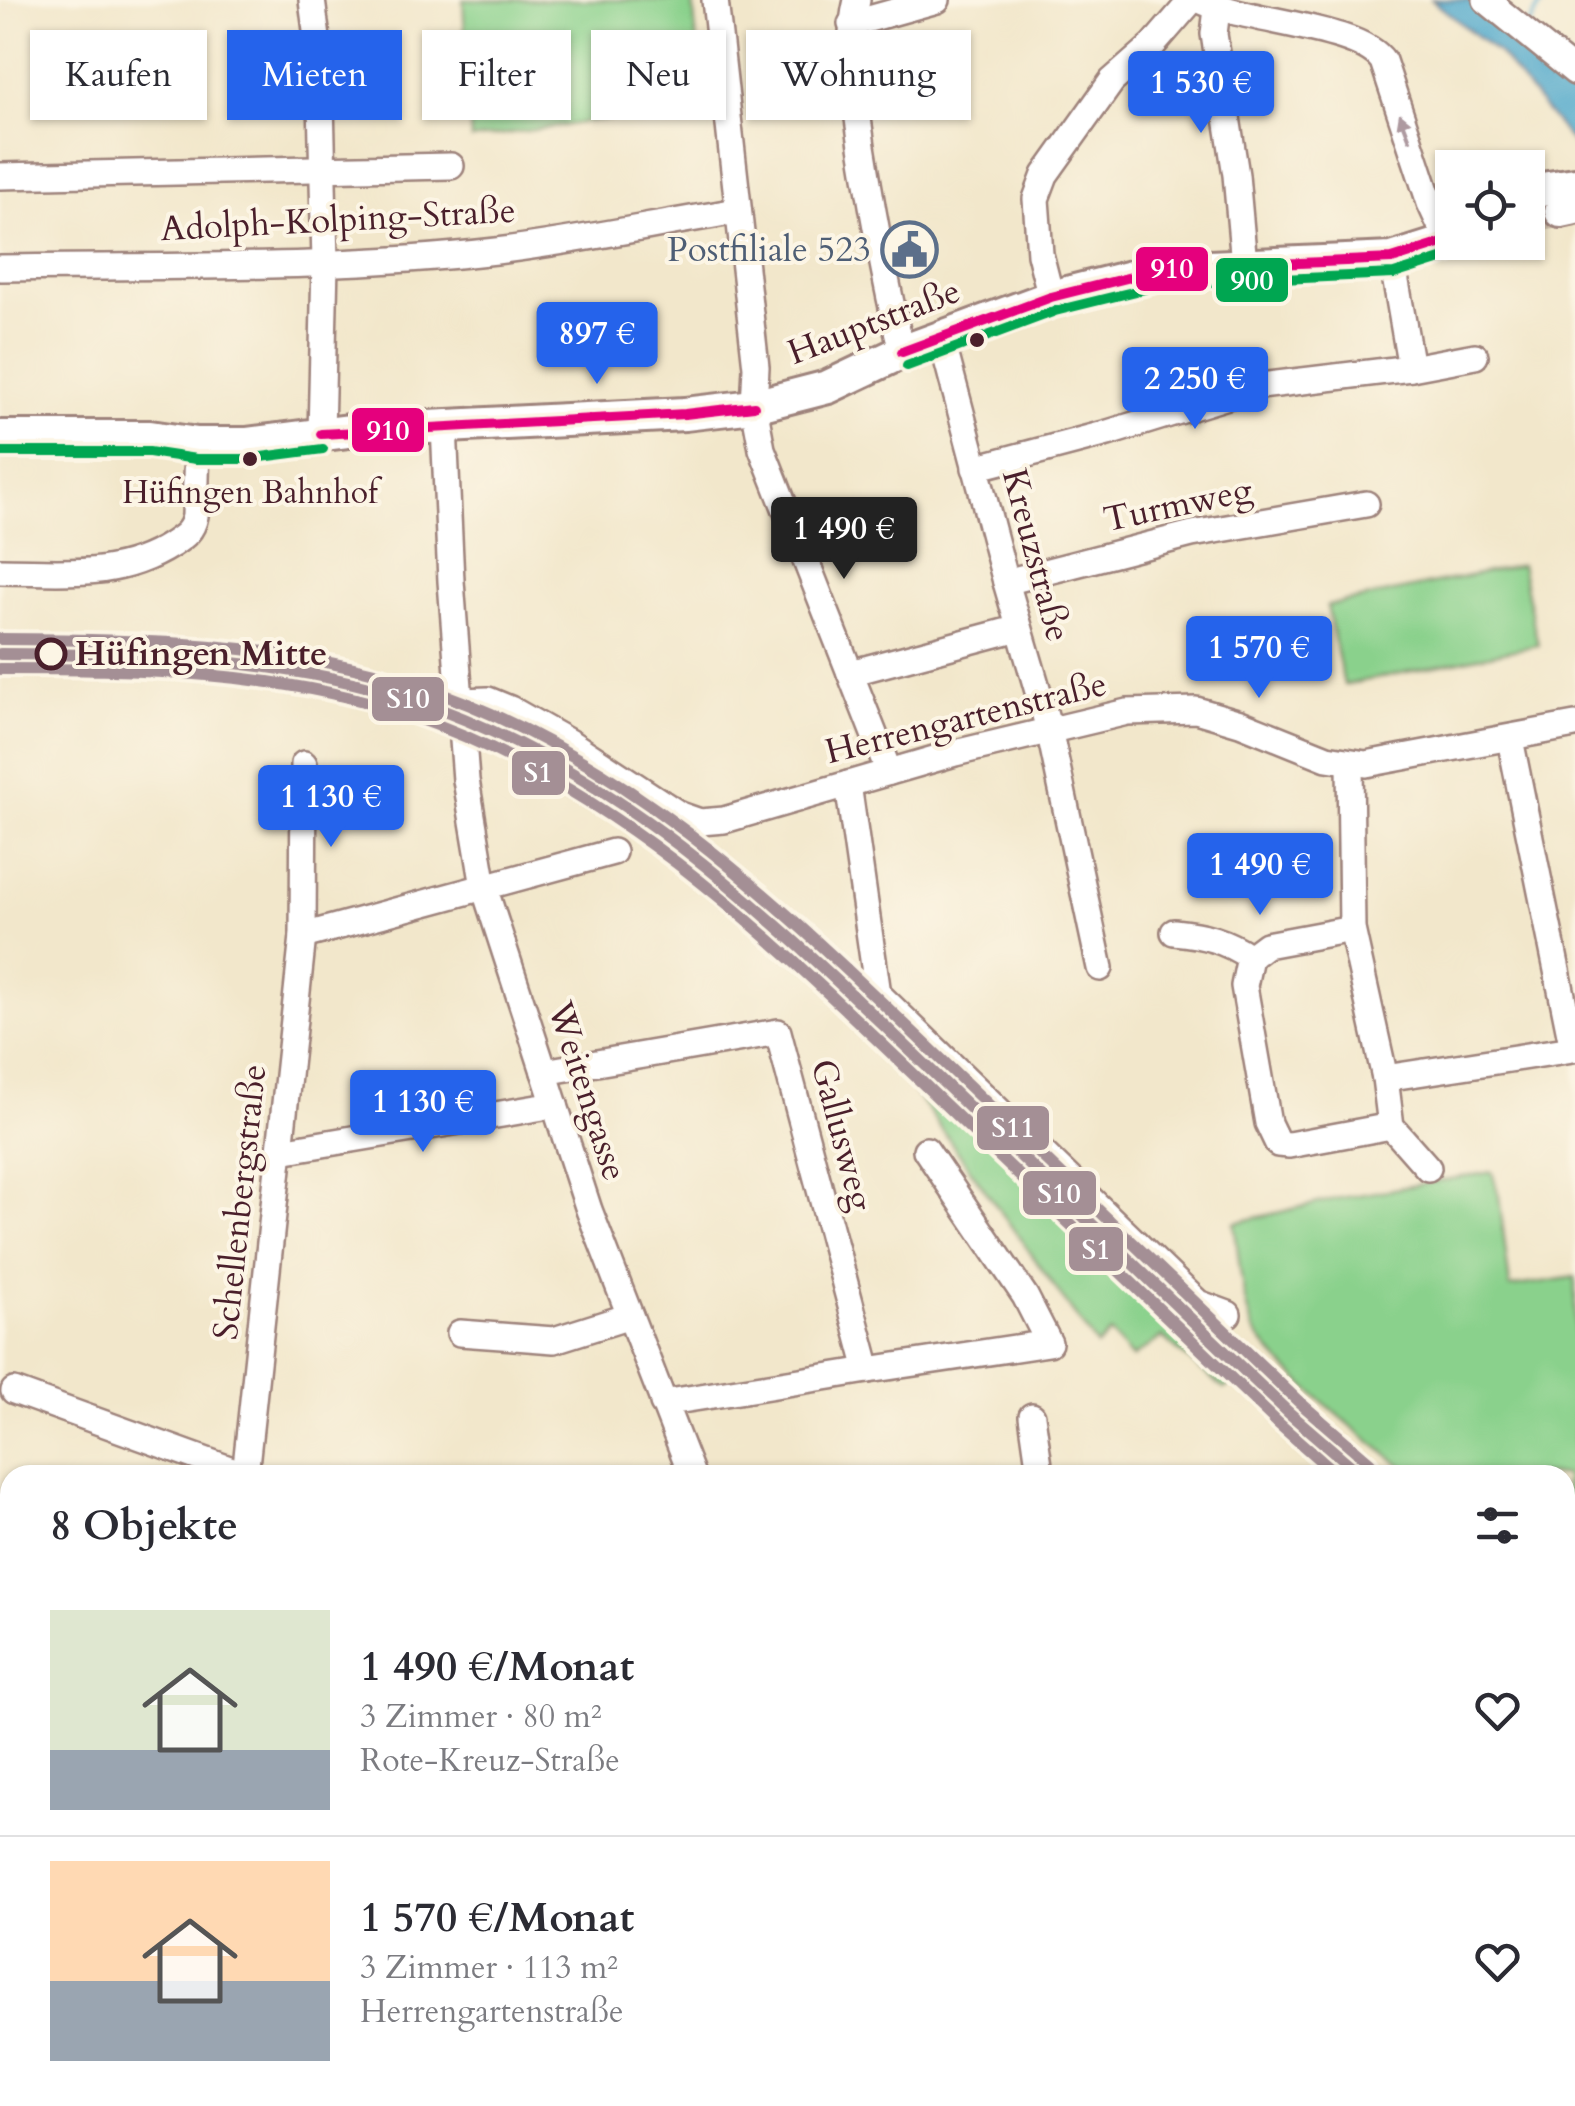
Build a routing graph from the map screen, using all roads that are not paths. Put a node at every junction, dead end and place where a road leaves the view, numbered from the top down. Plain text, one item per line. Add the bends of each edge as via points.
1 (312, 0) edge
2 (715, 0) edge
3 (937, 0) edge
4 (1486, 0) edge
5 (1203, 3) edge
6 (854, 12) edge
7 (1575, 72) edge
8 (451, 166) dead end
9 (323, 168) junction
10 (0, 176) edge
11 (1545, 195) tunnel mouth
12 (1570, 201) edge
13 (738, 210) junction
14 (1435, 212) edge
15 (1435, 245) edge
16 (1392, 259) junction
17 (326, 263) junction
18 (1244, 264) junction
19 (0, 268) edge
20 (1051, 297) junction
21 (941, 337) junction
22 (902, 352) junction
23 (1475, 356) dead end
24 (1411, 368) junction
25 (754, 406) junction
26 (444, 426) junction
27 (320, 434) junction
28 (0, 437) edge
29 (197, 444) junction
30 (975, 468) junction
31 (1366, 504) dead end
32 (0, 572) edge
33 (1006, 582) junction
34 (1018, 628) junction
35 (850, 673) junction
36 (460, 701) junction
37 (1575, 725) edge
38 (1049, 728) junction
39 (1510, 739) junction
40 (1350, 763) junction
41 (304, 764) dead end
42 (889, 772) junction
43 (848, 784) junction
44 (613, 852) dead end
45 (484, 887) junction
46 (1352, 929) junction
47 (1174, 932) dead end
48 (303, 936) junction
49 (1250, 958) junction
50 (1100, 968) dead end
51 (544, 1072) junction
52 (1384, 1078) junction
53 (555, 1105) junction
54 (1391, 1126) junction
55 (926, 1150) dead end
56 (281, 1151) junction
57 (1428, 1168) dead end
58 (1228, 1314) dead end
59 (630, 1316) junction
60 (460, 1333) dead end
61 (868, 1370) junction
62 (14, 1391) dead end
63 (663, 1403) junction
64 (1032, 1416) dead end
65 (218, 1465) edge
66 (247, 1465) edge
67 (688, 1465) edge
68 (1039, 1465) edge

1 - 9 street
2 - 13 street
3 - 6 street
4 - 7 street
14 -> 5 street via 1376,51
5 - 18 street via 1214,34
5 - 20 street via 1112,81 1045,175 1036,200
6 - 22 street via 850,62
8 - 9 street
9 - 10 street
9 - 17 street
11 - 12 main road
13 - 17 street, Adolph-Kolping-Straße via 498,251
13 - 25 street via 756,367
15 - 16 main road, Hauptstraße
16 - 18 main road, Hauptstraße
16 - 24 street
17 - 19 street, Adolph-Kolping-Straße
17 - 27 street
18 - 20 main road, Hauptstraße via 1163,270
20 - 21 main road, Hauptstraße
21 - 22 main road, Hauptstraße
21 - 30 street, Kreuzstraße
22 - 25 main road, Hauptstraße via 811,393
23 - 24 street
24 - 30 street via 1260,386
25 - 26 main road, Hauptstraße
25 - 35 street via 762,450
26 - 27 main road, Hauptstraße
26 - 36 street, Weitengasse
27 - 29 main road, Hauptstraße
28 - 29 main road, Hauptstraße via 150,437
29 - 32 street via 195,516 182,538 113,570
30 - 33 street, Kreuzstraße
31 - 33 street, Turmweg via 1192,534
33 - 34 street, Kreuzstraße
34 - 35 street
34 - 38 street, Kreuzstraße
35 - 42 street
36 - 43 street, Herrengartenstraße via 488,700 510,709 700,822
36 - 45 street, Weitengasse
37 - 39 street, Herrengartenstraße
38 - 40 street, Herrengartenstraße via 1127,712 1196,710
38 - 42 street, Herrengartenstraße
38 - 50 street, Kreuzstraße
39 - 40 street, Herrengartenstraße
39 - 52 street via 1573,1049
40 - 46 street
41 - 48 street, Schellenbergstraße
42 - 43 street, Herrengartenstraße
43 - 58 street via 878,994 1198,1303
44 - 45 street
45 - 48 street
45 - 51 street, Weitengasse
46 - 49 street via 1266,945
46 - 52 street
47 - 49 street via 1229,943
48 - 56 street, Schellenbergstraße
49 - 54 street via 1244,986 1268,1123 1278,1144
51 - 53 street, Weitengasse
51 - 61 street, Gallusweg via 778,1032
52 - 54 street
53 - 56 street
53 - 59 street, Weitengasse
54 - 57 street
55 - 61 street via 1026,1296 1049,1343
56 - 66 street, Schellenbergstraße
59 - 60 street via 554,1340
59 - 63 street, Weitengasse
61 - 63 street
62 - 65 street
63 - 67 street, Weitengasse
64 - 68 street

